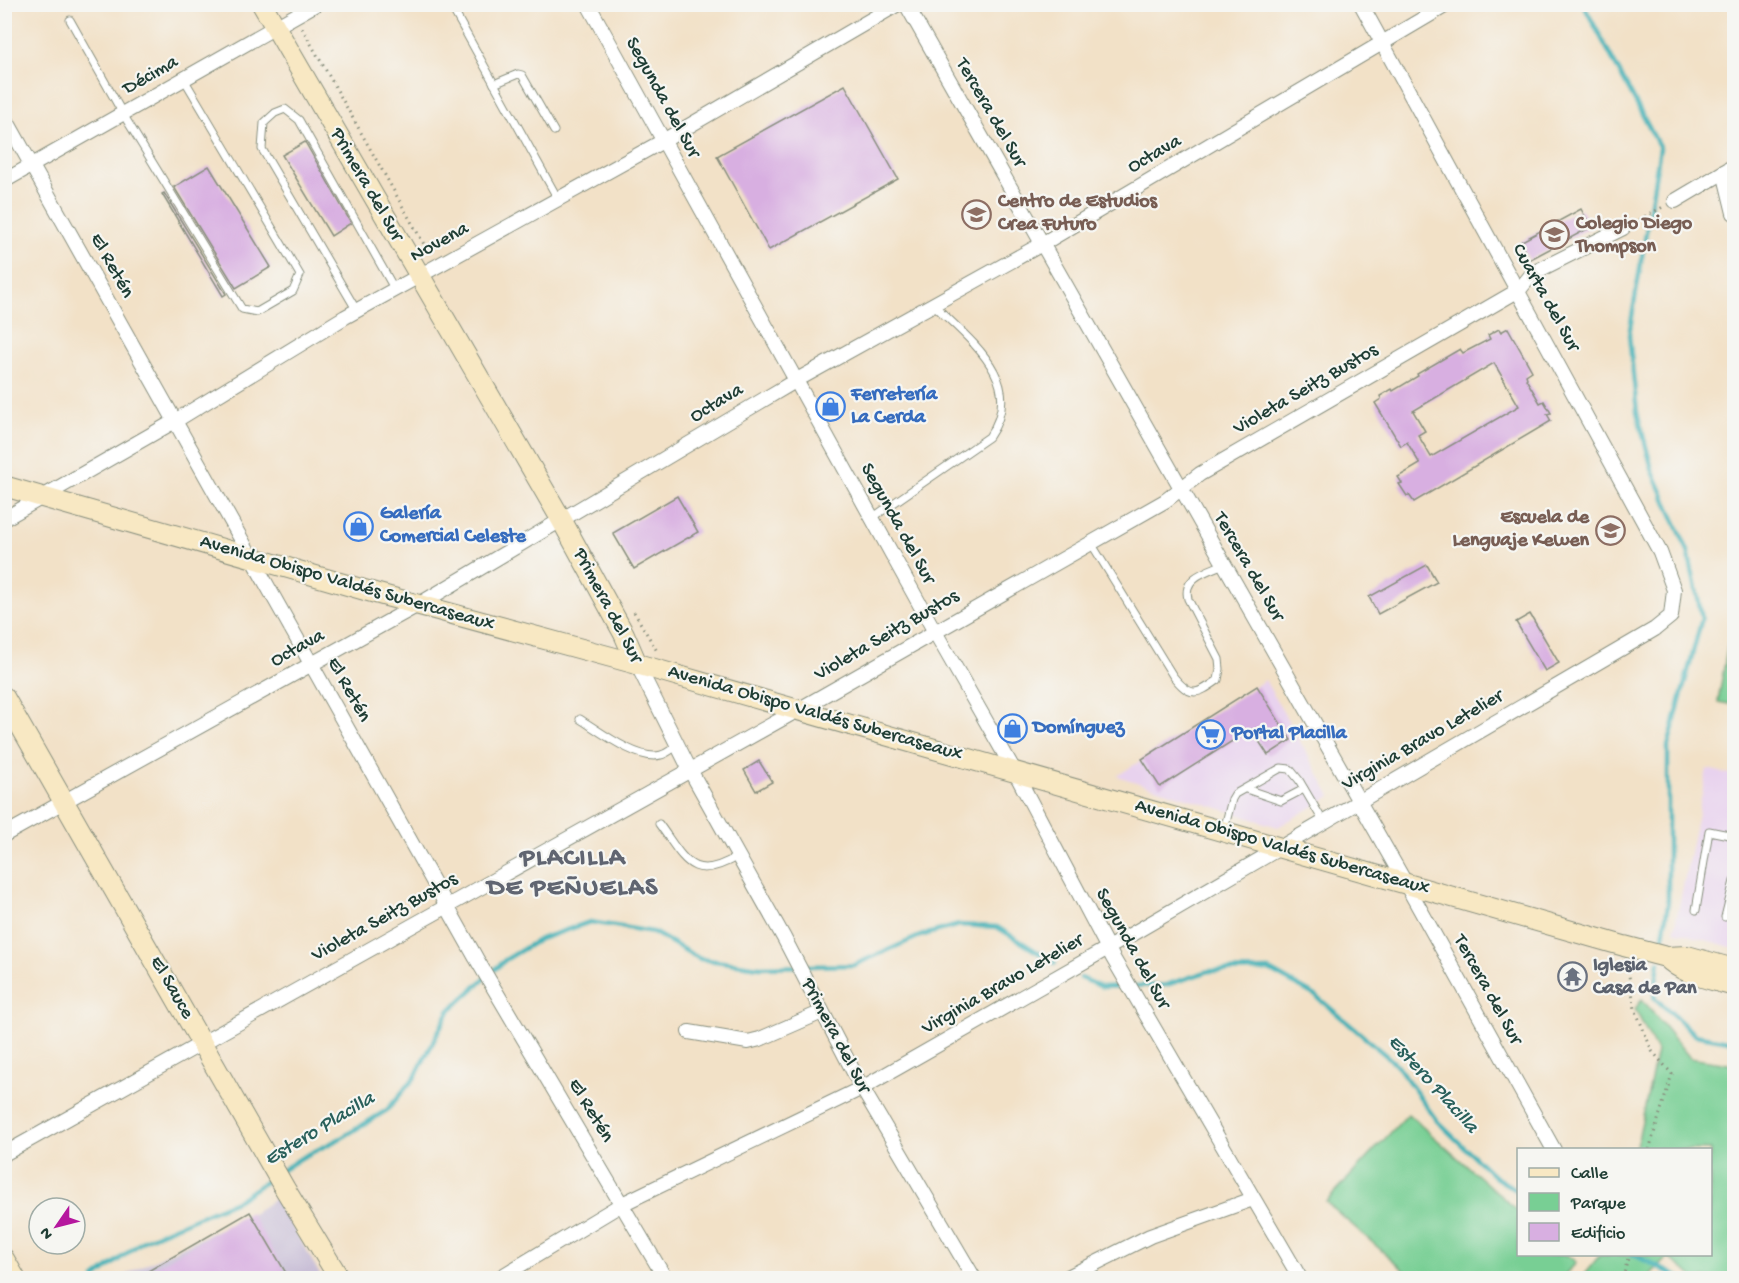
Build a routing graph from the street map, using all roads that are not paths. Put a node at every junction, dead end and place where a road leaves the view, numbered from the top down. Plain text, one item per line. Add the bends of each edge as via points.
1 (262, 4) edge
2 (316, 4) edge
3 (450, 4) edge
4 (588, 4) edge
5 (898, 4) edge
6 (906, 4) edge
7 (1361, 4) edge
8 (1448, 4) edge
9 (70, 20) dead end
10 (274, 28) junction
11 (1384, 43) junction
12 (184, 79) junction
13 (494, 84) junction
14 (123, 114) junction
15 (4, 116) edge
16 (554, 131) dead end
17 (663, 141) junction
18 (32, 165) junction
19 (1729, 169) edge
20 (4, 181) edge
21 (558, 199) junction
22 (1675, 201) road end
23 (1734, 213) edge
24 (1623, 228) road end
25 (1042, 244) junction
26 (419, 277) junction
27 (395, 290) junction
28 (1519, 290) junction
29 (933, 304) junction
30 (357, 311) junction
31 (795, 381) junction
32 (175, 421) junction
33 (4, 486) edge
34 (1181, 488) junction
35 (41, 497) junction
36 (872, 518) junction
37 (4, 519) edge
38 (561, 519) junction
39 (1091, 543) junction
40 (251, 557) junction
41 (1224, 564) junction
42 (418, 605) junction
43 (1671, 616) joint
44 (934, 632) junction
45 (311, 664) junction
46 (637, 664) junction
47 (4, 697) edge
48 (798, 710) junction
49 (580, 719) dead end
50 (678, 745) junction
51 (690, 770) junction
52 (1015, 772) junction
53 (1246, 789) junction
54 (1304, 789) junction
55 (64, 801) junction
56 (1359, 801) junction
57 (1323, 821) junction
58 (659, 824) dead end
59 (1224, 831) junction
60 (4, 835) edge
61 (1734, 836) edge
62 (1279, 847) junction
63 (738, 856) junction
64 (1734, 881) edge
65 (1406, 884) junction
66 (447, 906) junction
67 (1696, 910) dead end
68 (1725, 917) dead end
69 (1111, 953) junction
70 (1666, 957) junction
71 (1734, 969) edge
72 (1734, 986) edge
73 (822, 1012) junction
74 (689, 1032) dead end
75 (202, 1043) junction
76 (862, 1088) junction
77 (1553, 1148) edge
78 (4, 1154) edge
79 (1253, 1199) junction
80 (622, 1204) junction
81 (4, 1259) edge
82 (15, 1278) edge
83 (339, 1278) edge
84 (499, 1278) edge
85 (665, 1278) edge
86 (974, 1278) edge
87 (1066, 1278) edge
88 (1300, 1278) edge

1 - 10 main road, Primera del Sur
2 - 10 street, Décima
3 - 13 lane
4 - 17 street, Segunda del Sur
5 - 17 street, Novena
6 - 25 street, Tercera del Sur
7 - 11 street, Cuarta del Sur
8 - 11 street, Octava
9 - 14 lane
10 - 12 street, Décima
10 - 26 main road, Primera del Sur
11 - 25 street, Octava
11 - 28 street, Cuarta del Sur
12 - 14 street, Décima
12 - 14 lane via 300,274 293,291 257,312 242,309
13 - 16 lane via 522,75
13 - 21 lane
14 - 18 street, Décima
15 - 18 street, El Retén
17 - 21 street, Novena
17 - 31 street, Segunda del Sur
18 - 20 street, Décima
18 - 32 street, El Retén
19 - 22 street
19 - 23 street
21 - 26 street, Novena
24 - 28 street, Violeta Seitz Bustos via 1533,273
25 - 29 street, Octava
25 - 34 street, Tercera del Sur
26 - 27 street, Novena
26 - 38 main road, Primera del Sur
27 - 30 street, Novena
27 - 30 lane via 299,120 285,109 275,113 264,123 262,149
28 - 34 street, Violeta Seitz Bustos
28 - 43 street, Cuarta del Sur via 1660,552 1674,590
29 - 31 street, Octava
29 - 36 lane via 986,357 1002,394 1002,413 989,437
30 - 32 street, Novena
31 - 36 street, Segunda del Sur
31 - 38 street, Octava
32 - 35 street, Novena
32 - 40 street, El Retén
33 - 35 main road, Avenida Obispo Valdés Subercaseaux
34 - 39 street, Violeta Seitz Bustos
34 - 41 street, Tercera del Sur
35 - 37 street, Novena
35 - 40 main road, Avenida Obispo Valdés Subercaseaux
36 - 44 street, Segunda del Sur
38 - 42 street, Octava
38 - 46 main road, Primera del Sur
39 - 41 lane via 1173,676 1190,692 1198,692 1218,680 1220,669 1188,599 1188,584
39 - 44 street, Violeta Seitz Bustos
40 - 42 main road, Avenida Obispo Valdés Subercaseaux
40 - 45 street, El Retén
41 - 56 street, Tercera del Sur
42 - 45 street, Octava
42 - 46 main road, Avenida Obispo Valdés Subercaseaux
43 - 56 street, Virginia Bravo Letelier via 1655,629
44 - 48 street, Violeta Seitz Bustos
44 - 52 street, Segunda del Sur
45 - 55 street, Octava
45 - 66 street, El Retén
46 - 48 main road, Avenida Obispo Valdés Subercaseaux
46 - 50 street, Primera del Sur
47 - 55 main road, El Sauce
48 - 51 street, Violeta Seitz Bustos
48 - 52 main road, Avenida Obispo Valdés Subercaseaux
49 - 50 lane via 631,750 649,756 661,755
50 - 51 street, Primera del Sur
51 - 63 street, Primera del Sur
51 - 66 street, Violeta Seitz Bustos
52 - 59 main road, Avenida Obispo Valdés Subercaseaux
52 - 69 street, Segunda del Sur
53 - 54 lane via 1281,801
53 - 54 lane via 1281,768 1290,769
53 - 59 lane via 1232,799
54 - 57 lane
55 - 60 street, Octava
55 - 75 main road, El Sauce
56 - 57 street, Virginia Bravo Letelier
56 - 65 street, Tercera del Sur
57 - 62 street, Virginia Bravo Letelier
58 - 63 lane via 689,864 697,868 705,869
59 - 62 main road, Avenida Obispo Valdés Subercaseaux
61 - 67 lane via 1709,831
62 - 65 main road, Avenida Obispo Valdés Subercaseaux
62 - 69 street, Virginia Bravo Letelier
63 - 73 street, Primera del Sur
64 - 68 lane
65 - 70 main road, Avenida Obispo Valdés Subercaseaux
65 - 77 street, Tercera del Sur
66 - 75 street, Violeta Seitz Bustos
66 - 80 street, El Retén
69 - 76 street, Virginia Bravo Letelier
69 - 79 street, Segunda del Sur
70 - 71 main road via 1687,956
70 - 72 main road via 1684,971
73 - 74 street via 748,1042
73 - 76 street, Primera del Sur
75 - 78 street, Violeta Seitz Bustos
75 - 83 main road, El Sauce
76 - 80 street, Virginia Bravo Letelier
76 - 86 street, Primera del Sur
79 - 87 street via 1150,1236
79 - 88 street, Segunda del Sur
80 - 84 street, Virginia Bravo Letelier
80 - 85 street, El Retén
81 - 82 main road

